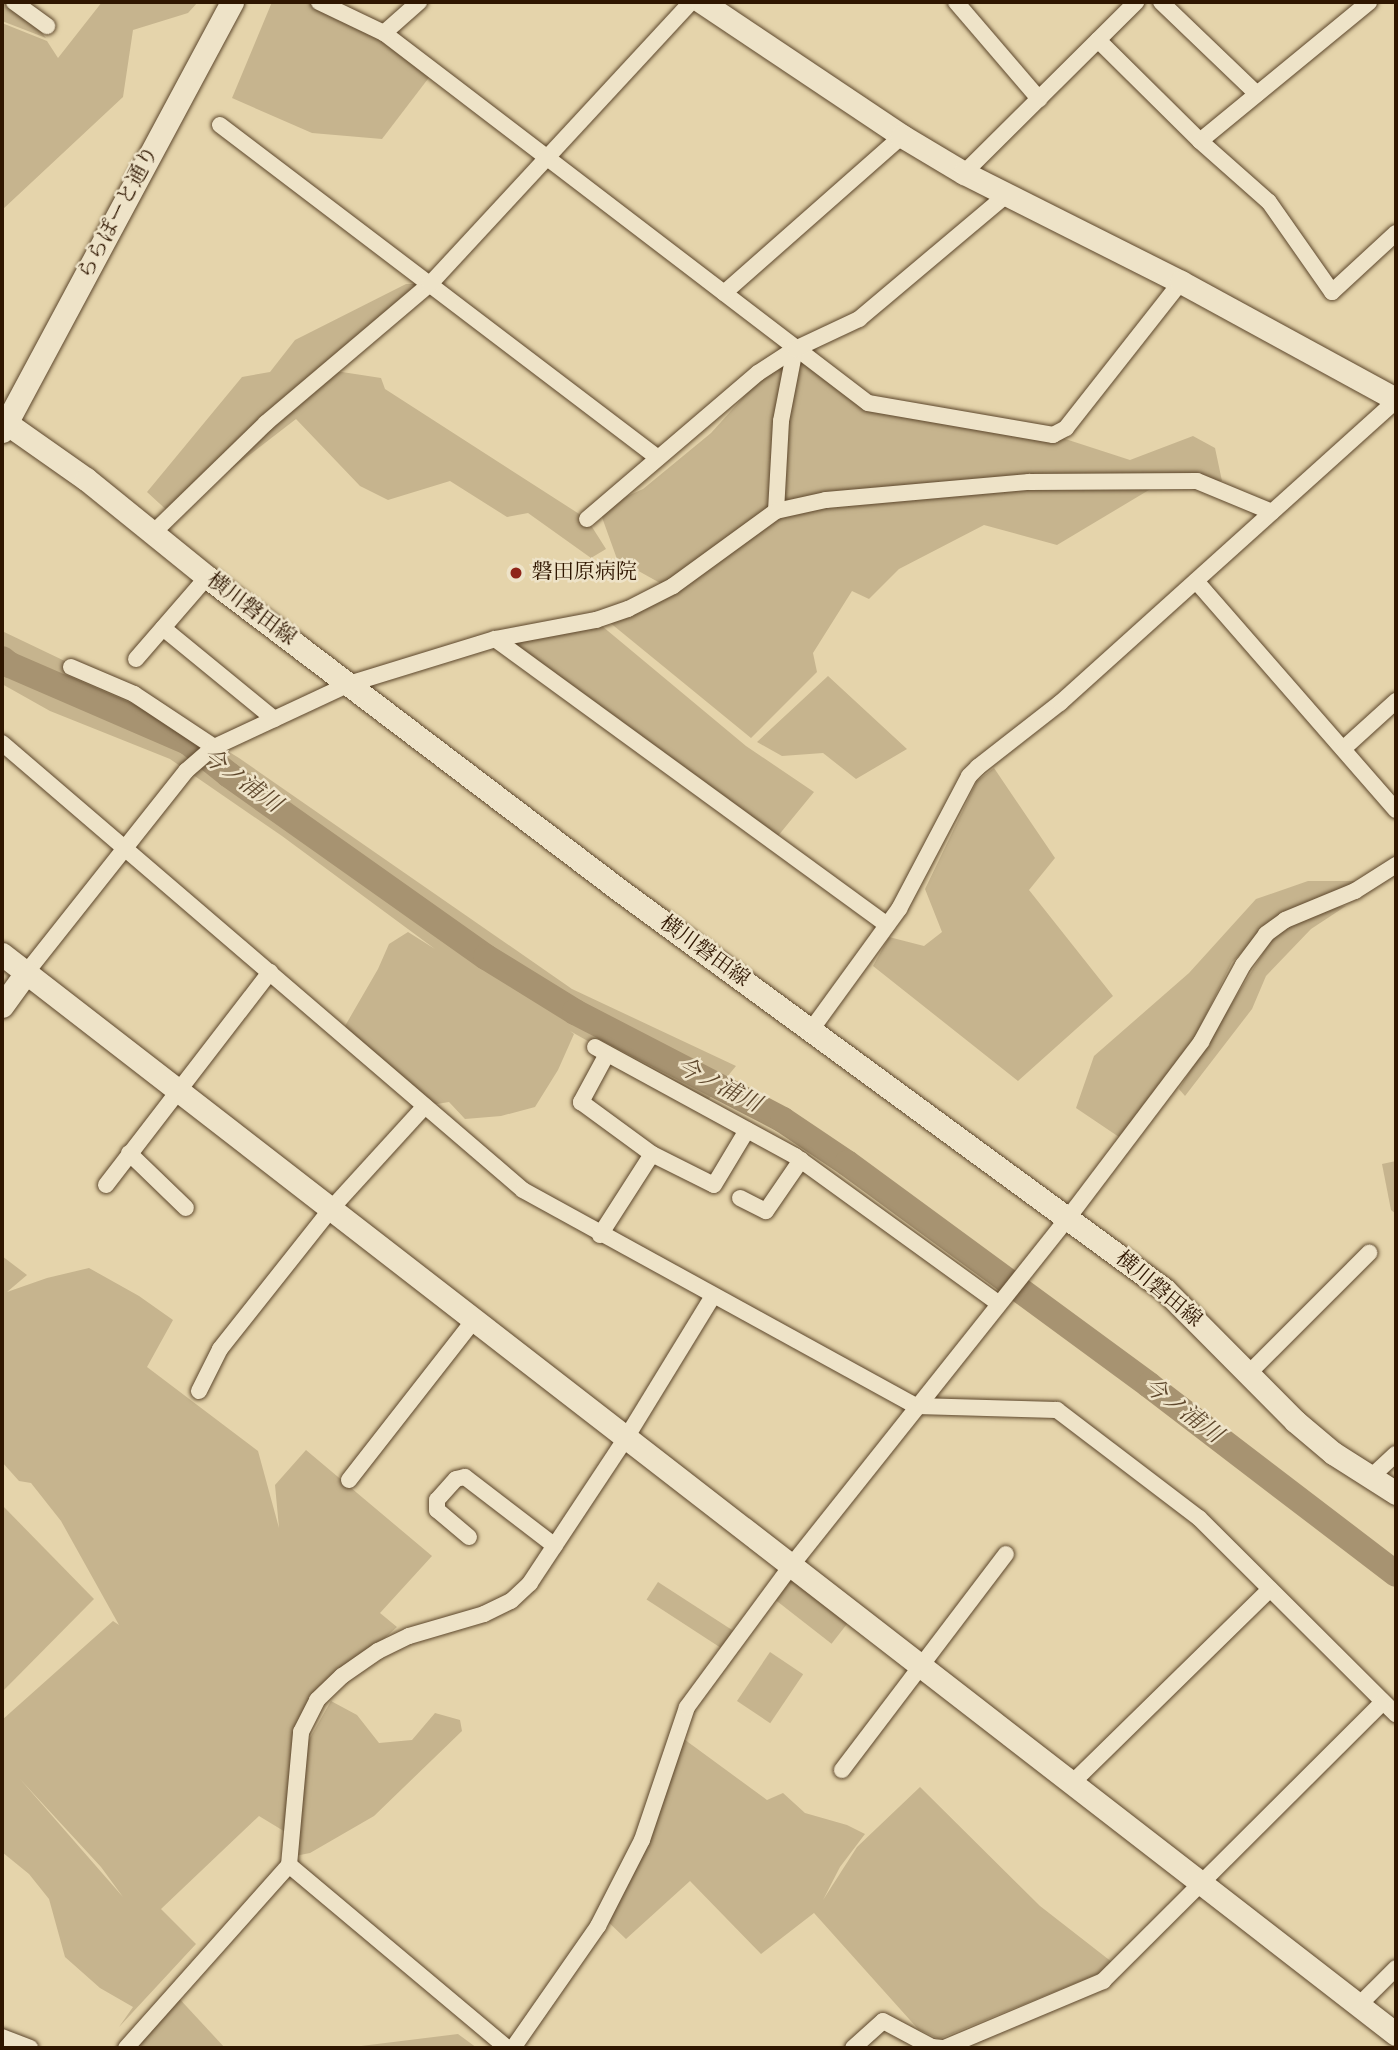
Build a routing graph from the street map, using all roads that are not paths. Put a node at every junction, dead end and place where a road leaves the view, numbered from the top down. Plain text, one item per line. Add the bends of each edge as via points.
1 (14, 2) edge
2 (232, 2) edge
3 (319, 2) edge
4 (419, 2) edge
5 (691, 2) edge
6 (702, 2) edge
7 (956, 2) edge
8 (1136, 2) edge
9 (1161, 2) edge
10 (1368, 2) edge
11 (47, 26) dead end
12 (384, 33) junction
13 (1098, 40) junction
14 (1256, 94) junction
15 (1039, 99) junction
16 (220, 125) dead end
17 (902, 136) junction
18 (1200, 141) junction
19 (546, 155) junction
20 (964, 173) junction
21 (1005, 195) junction
22 (1396, 233) edge
23 (1181, 282) junction
24 (430, 284) junction
25 (724, 293) junction
26 (795, 349) junction
27 (1396, 400) edge
28 (3, 425) edge
29 (658, 458) junction
30 (776, 511) junction
31 (1272, 512) junction
32 (587, 519) dead end
33 (152, 534) junction
34 (206, 577) junction
35 (1196, 581) junction
36 (163, 628) junction
37 (495, 639) junction
38 (136, 659) dead end
39 (71, 667) dead end
40 (349, 684) junction
41 (1396, 701) edge
42 (274, 719) junction
43 (2, 743) edge
44 (214, 747) junction
45 (1343, 749) junction
46 (1396, 810) edge
47 (124, 849) junction
48 (1396, 865) edge
49 (887, 925) junction
50 (2, 954) edge
51 (270, 972) junction
52 (26, 974) junction
53 (2, 1006) edge
54 (811, 1030) junction
55 (177, 1090) junction
56 (425, 1106) junction
57 (747, 1130) junction
58 (129, 1153) junction
59 (652, 1154) junction
60 (801, 1160) junction
61 (106, 1185) dead end
62 (740, 1198) dead end
63 (186, 1208) dead end
64 (331, 1209) junction
65 (1068, 1218) junction
66 (600, 1235) junction
67 (1369, 1253) dead end
68 (713, 1296) junction
69 (999, 1302) junction
70 (474, 1320) junction
71 (1247, 1375) junction
72 (199, 1391) dead end
73 (916, 1406) junction
74 (626, 1438) junction
75 (1396, 1454) edge
76 (1370, 1478) junction
77 (349, 1480) dead end
78 (1396, 1493) edge
79 (469, 1537) dead end
80 (555, 1546) junction
81 (1006, 1554) dead end
82 (790, 1566) junction
83 (1270, 1589) junction
84 (921, 1666) junction
85 (1383, 1702) junction
86 (1396, 1714) edge
87 (842, 1770) dead end
88 (1072, 1783) junction
89 (289, 1865) junction
90 (1202, 1883) junction
91 (1396, 1968) edge
92 (1359, 2005) junction
93 (1396, 2034) edge
94 (2, 2037) edge
95 (30, 2048) edge
96 (126, 2048) edge
97 (507, 2048) edge
98 (513, 2048) edge
99 (852, 2048) edge
100 (943, 2048) edge

1 - 11 street
2 - 28 street, ららぽーと通り
3 - 12 street
4 - 12 street
5 - 19 street
6 - 17 street
7 - 15 street
8 - 13 street
9 - 14 street
10 - 14 street
12 - 19 street
13 - 15 street
13 - 18 street
14 - 18 street
15 - 20 street
16 - 24 street
17 - 20 street
17 - 25 street
18 - 22 street via 1269,202 1332,292
19 - 24 street
19 - 25 street
20 - 21 street
21 - 23 street
21 - 26 street via 859,319
23 - 26 street via 1066,428 1053,435 868,403
23 - 27 street
24 - 29 street
24 - 33 street via 266,423
25 - 26 street
26 - 29 street via 758,373
26 - 30 street via 781,421
27 - 31 street
28 - 33 street, 横川磐田線 via 86,480
29 - 32 street
30 - 31 street via 826,500 1029,482 1197,481
30 - 37 street via 673,586 628,609 596,620
31 - 35 street
33 - 34 street, 横川磐田線
34 - 36 street
34 - 40 street, 横川磐田線
35 - 45 street
35 - 49 street via 1060,703 969,776
36 - 38 street
36 - 42 street
37 - 40 street
37 - 49 street
39 - 44 street via 134,694
40 - 42 street
40 - 54 street, 横川磐田線
41 - 45 street
42 - 44 street
43 - 47 street
44 - 47 street via 186,771
45 - 46 street
47 - 51 street
47 - 52 street
48 - 65 street via 1355,891 1285,920 1266,934 1243,965 1201,1042
49 - 54 street
50 - 52 street
51 - 55 street
51 - 56 street
52 - 53 street
52 - 55 street
54 - 65 street, 横川磐田線
55 - 58 street
55 - 64 street
56 - 64 street
56 - 66 street via 523,1190
57 - 59 street via 714,1185
57 - 59 street via 601,1051 581,1102
57 - 60 street
58 - 61 street
58 - 63 street
59 - 66 street
60 - 62 street via 766,1211
60 - 69 street
64 - 70 street
64 - 72 street via 220,1349
65 - 69 street
65 - 71 street, 横川磐田線 via 1164,1290
66 - 68 street
67 - 71 street
68 - 73 street
68 - 74 street
69 - 73 street
70 - 74 street
70 - 77 street
71 - 76 street, 横川磐田線 via 1333,1453
73 - 82 street
73 - 83 street via 1057,1410 1199,1518
74 - 80 street
74 - 82 street
75 - 76 street
76 - 78 street, 横川磐田線
79 - 80 street via 437,1510 437,1500 456,1479 465,1477
80 - 89 street via 530,1583 511,1601 378,1651 317,1700 301,1732
81 - 84 street
82 - 84 street
82 - 98 street via 687,1707 642,1840 598,1926
83 - 85 street
83 - 88 street
84 - 87 street
84 - 88 street
85 - 86 street
85 - 90 street
88 - 90 street
89 - 96 street
89 - 97 street
90 - 92 street
90 - 100 street via 1102,1981
91 - 92 street
92 - 93 street
94 - 95 street
99 - 100 street via 883,2021 932,2047

